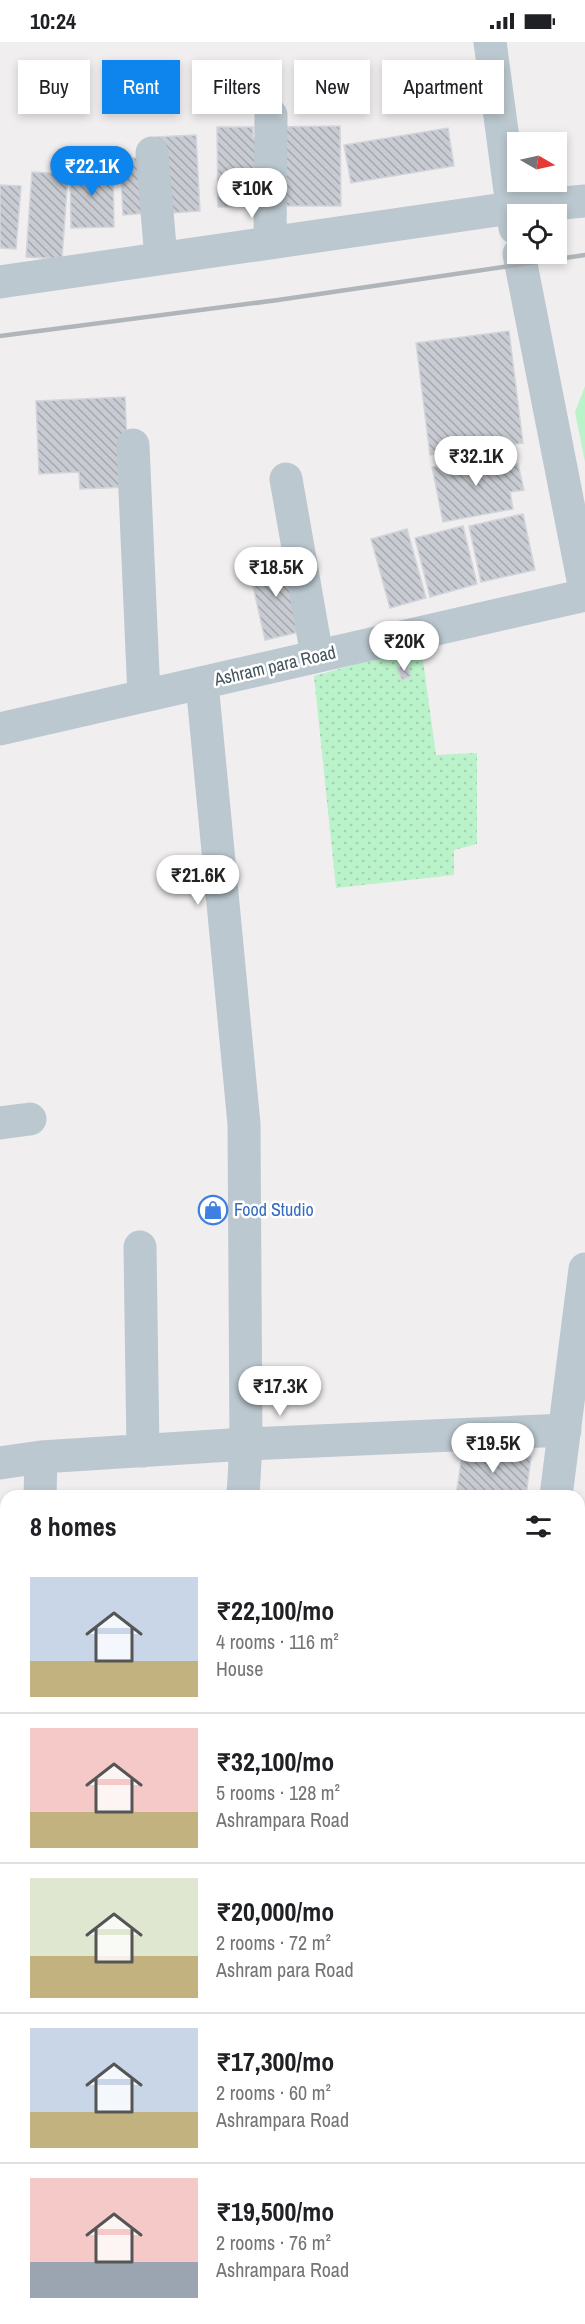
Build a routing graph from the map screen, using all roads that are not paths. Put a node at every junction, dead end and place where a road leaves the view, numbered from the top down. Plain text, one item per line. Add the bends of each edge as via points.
1 (490, 42) edge
2 (271, 115) dead end
3 (152, 153) dead end
4 (585, 201) edge
5 (511, 204) edge
6 (554, 204) edge
7 (507, 209) edge
8 (270, 243) junction
9 (161, 258) junction
10 (521, 264) edge
11 (0, 282) edge
12 (133, 445) dead end
13 (286, 479) dead end
14 (585, 590) edge
15 (585, 596) edge
16 (317, 656) junction
17 (202, 683) junction
18 (144, 696) junction
19 (0, 729) edge
20 (140, 1247) dead end
21 (585, 1269) edge
22 (573, 1415) edge
23 (246, 1444) junction
24 (143, 1451) junction
25 (41, 1457) junction
26 (0, 1463) edge
27 (40, 1490) edge
28 (243, 1490) edge
29 (557, 1490) edge

1 - 5 street
2 - 8 street
3 - 9 street
4 - 6 street
7 - 8 street
8 - 9 street
9 - 11 street
10 - 14 street
12 - 18 street
13 - 16 street
15 - 16 street, Ashram para Road
16 - 17 street, Ashram para Road
17 - 18 street, Ashram para Road
17 - 23 street via 244,1124
18 - 19 street, Ashram para Road
20 - 24 street
21 - 22 street
22 - 23 street
22 - 29 street
23 - 24 street
23 - 28 street
24 - 25 street
25 - 26 street
25 - 27 street

